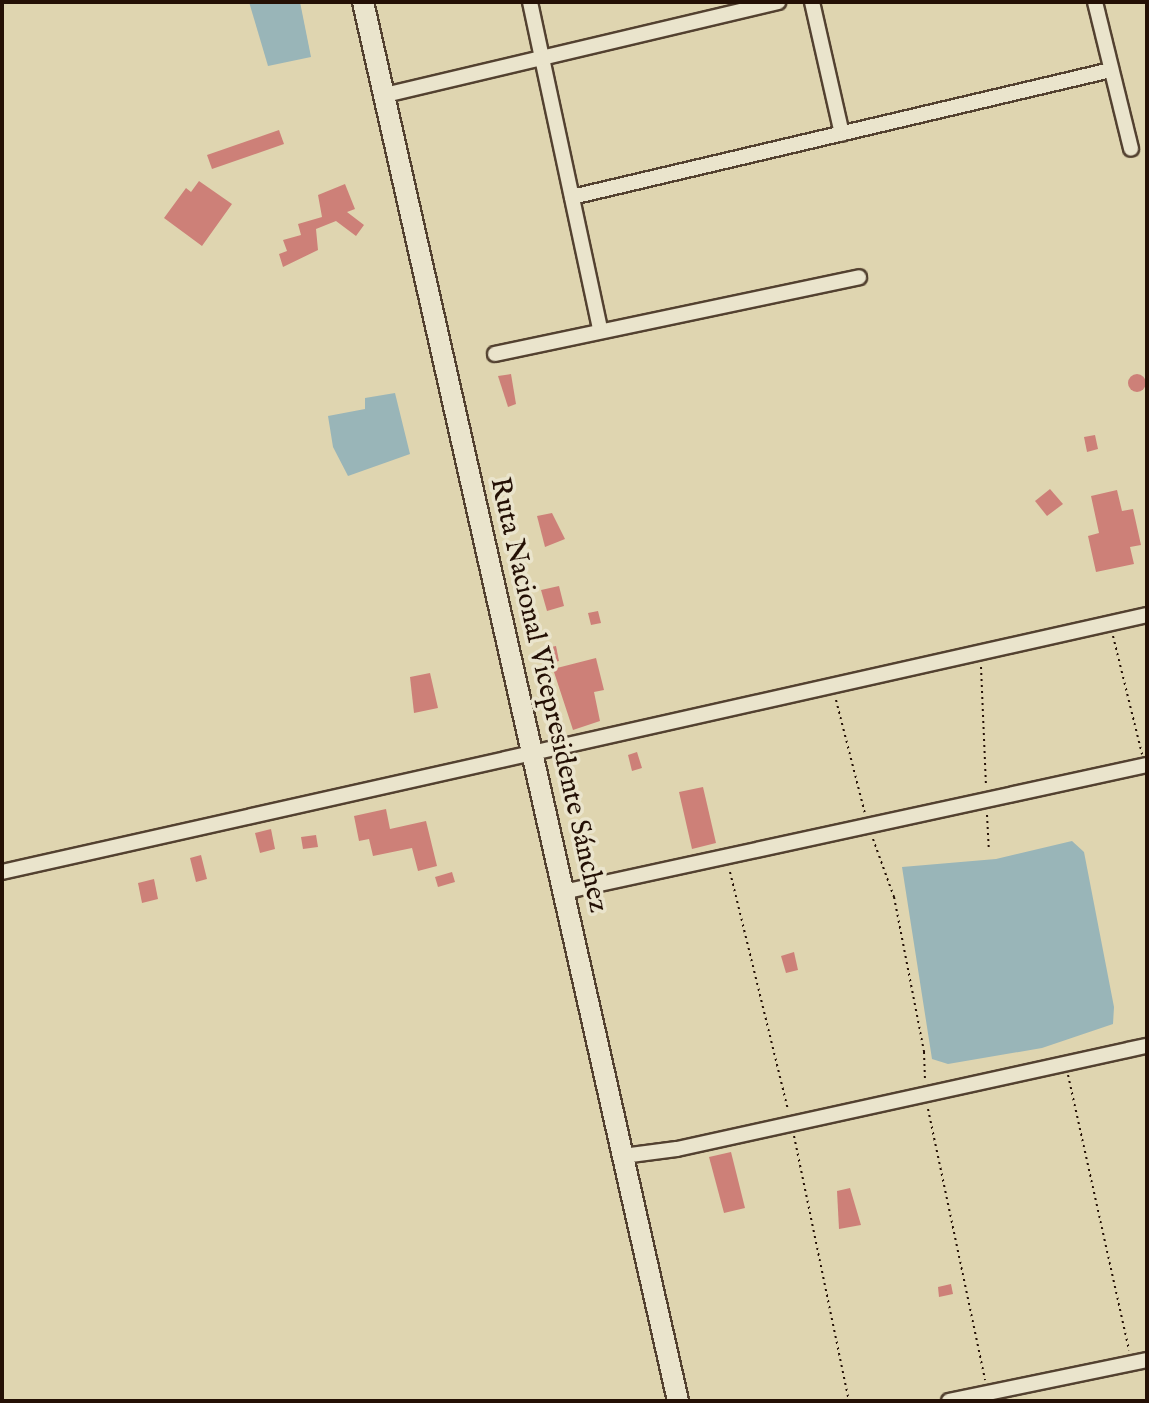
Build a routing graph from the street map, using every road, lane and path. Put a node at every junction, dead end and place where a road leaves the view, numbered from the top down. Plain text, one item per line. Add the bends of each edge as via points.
1 (363, 2) edge
2 (530, 2) edge
3 (778, 2) edge
4 (812, 2) edge
5 (1095, 2) edge
6 (542, 58) junction
7 (1111, 70) junction
8 (385, 95) junction
9 (842, 134) junction
10 (1131, 149) dead end
11 (572, 197) junction
12 (859, 277) dead end
13 (600, 328) junction
14 (495, 354) dead end
15 (1147, 615) edge
16 (1110, 624) junction
17 (981, 656) junction
18 (833, 689) junction
19 (532, 756) junction
20 (1146, 765) edge
21 (986, 800) junction
22 (868, 826) junction
23 (989, 849) dead end
24 (2, 872) edge
25 (563, 892) junction
26 (1147, 1046) edge
27 (1066, 1064) junction
28 (925, 1095) junction
29 (623, 1156) junction
30 (1140, 1362) edge
31 (988, 1393) junction
32 (678, 1401) edge
33 (949, 1401) edge

1 - 8 street, Ruta Nacional Vicepresidente Sánchez
2 - 6 street
3 - 6 street
4 - 9 street
5 - 7 street
6 - 8 street
6 - 11 street
7 - 9 street
7 - 10 street
8 - 19 street, Ruta Nacional Vicepresidente Sánchez
9 - 11 street
11 - 13 street
12 - 13 street
13 - 14 street
15 - 16 street
16 - 17 street
16 - 20 path
17 - 18 street
17 - 21 path
18 - 19 street
18 - 22 path
19 - 24 street
19 - 25 street, Ruta Nacional Vicepresidente Sánchez
20 - 21 street
21 - 22 street
21 - 23 path
22 - 25 street
22 - 28 path via 894,897 924,1052
25 - 29 street, Ruta Nacional Vicepresidente Sánchez
26 - 27 street
27 - 28 street
27 - 30 path
28 - 29 street
28 - 31 path
29 - 32 street, Ruta Nacional Vicepresidente Sánchez
30 - 31 street
31 - 33 street

